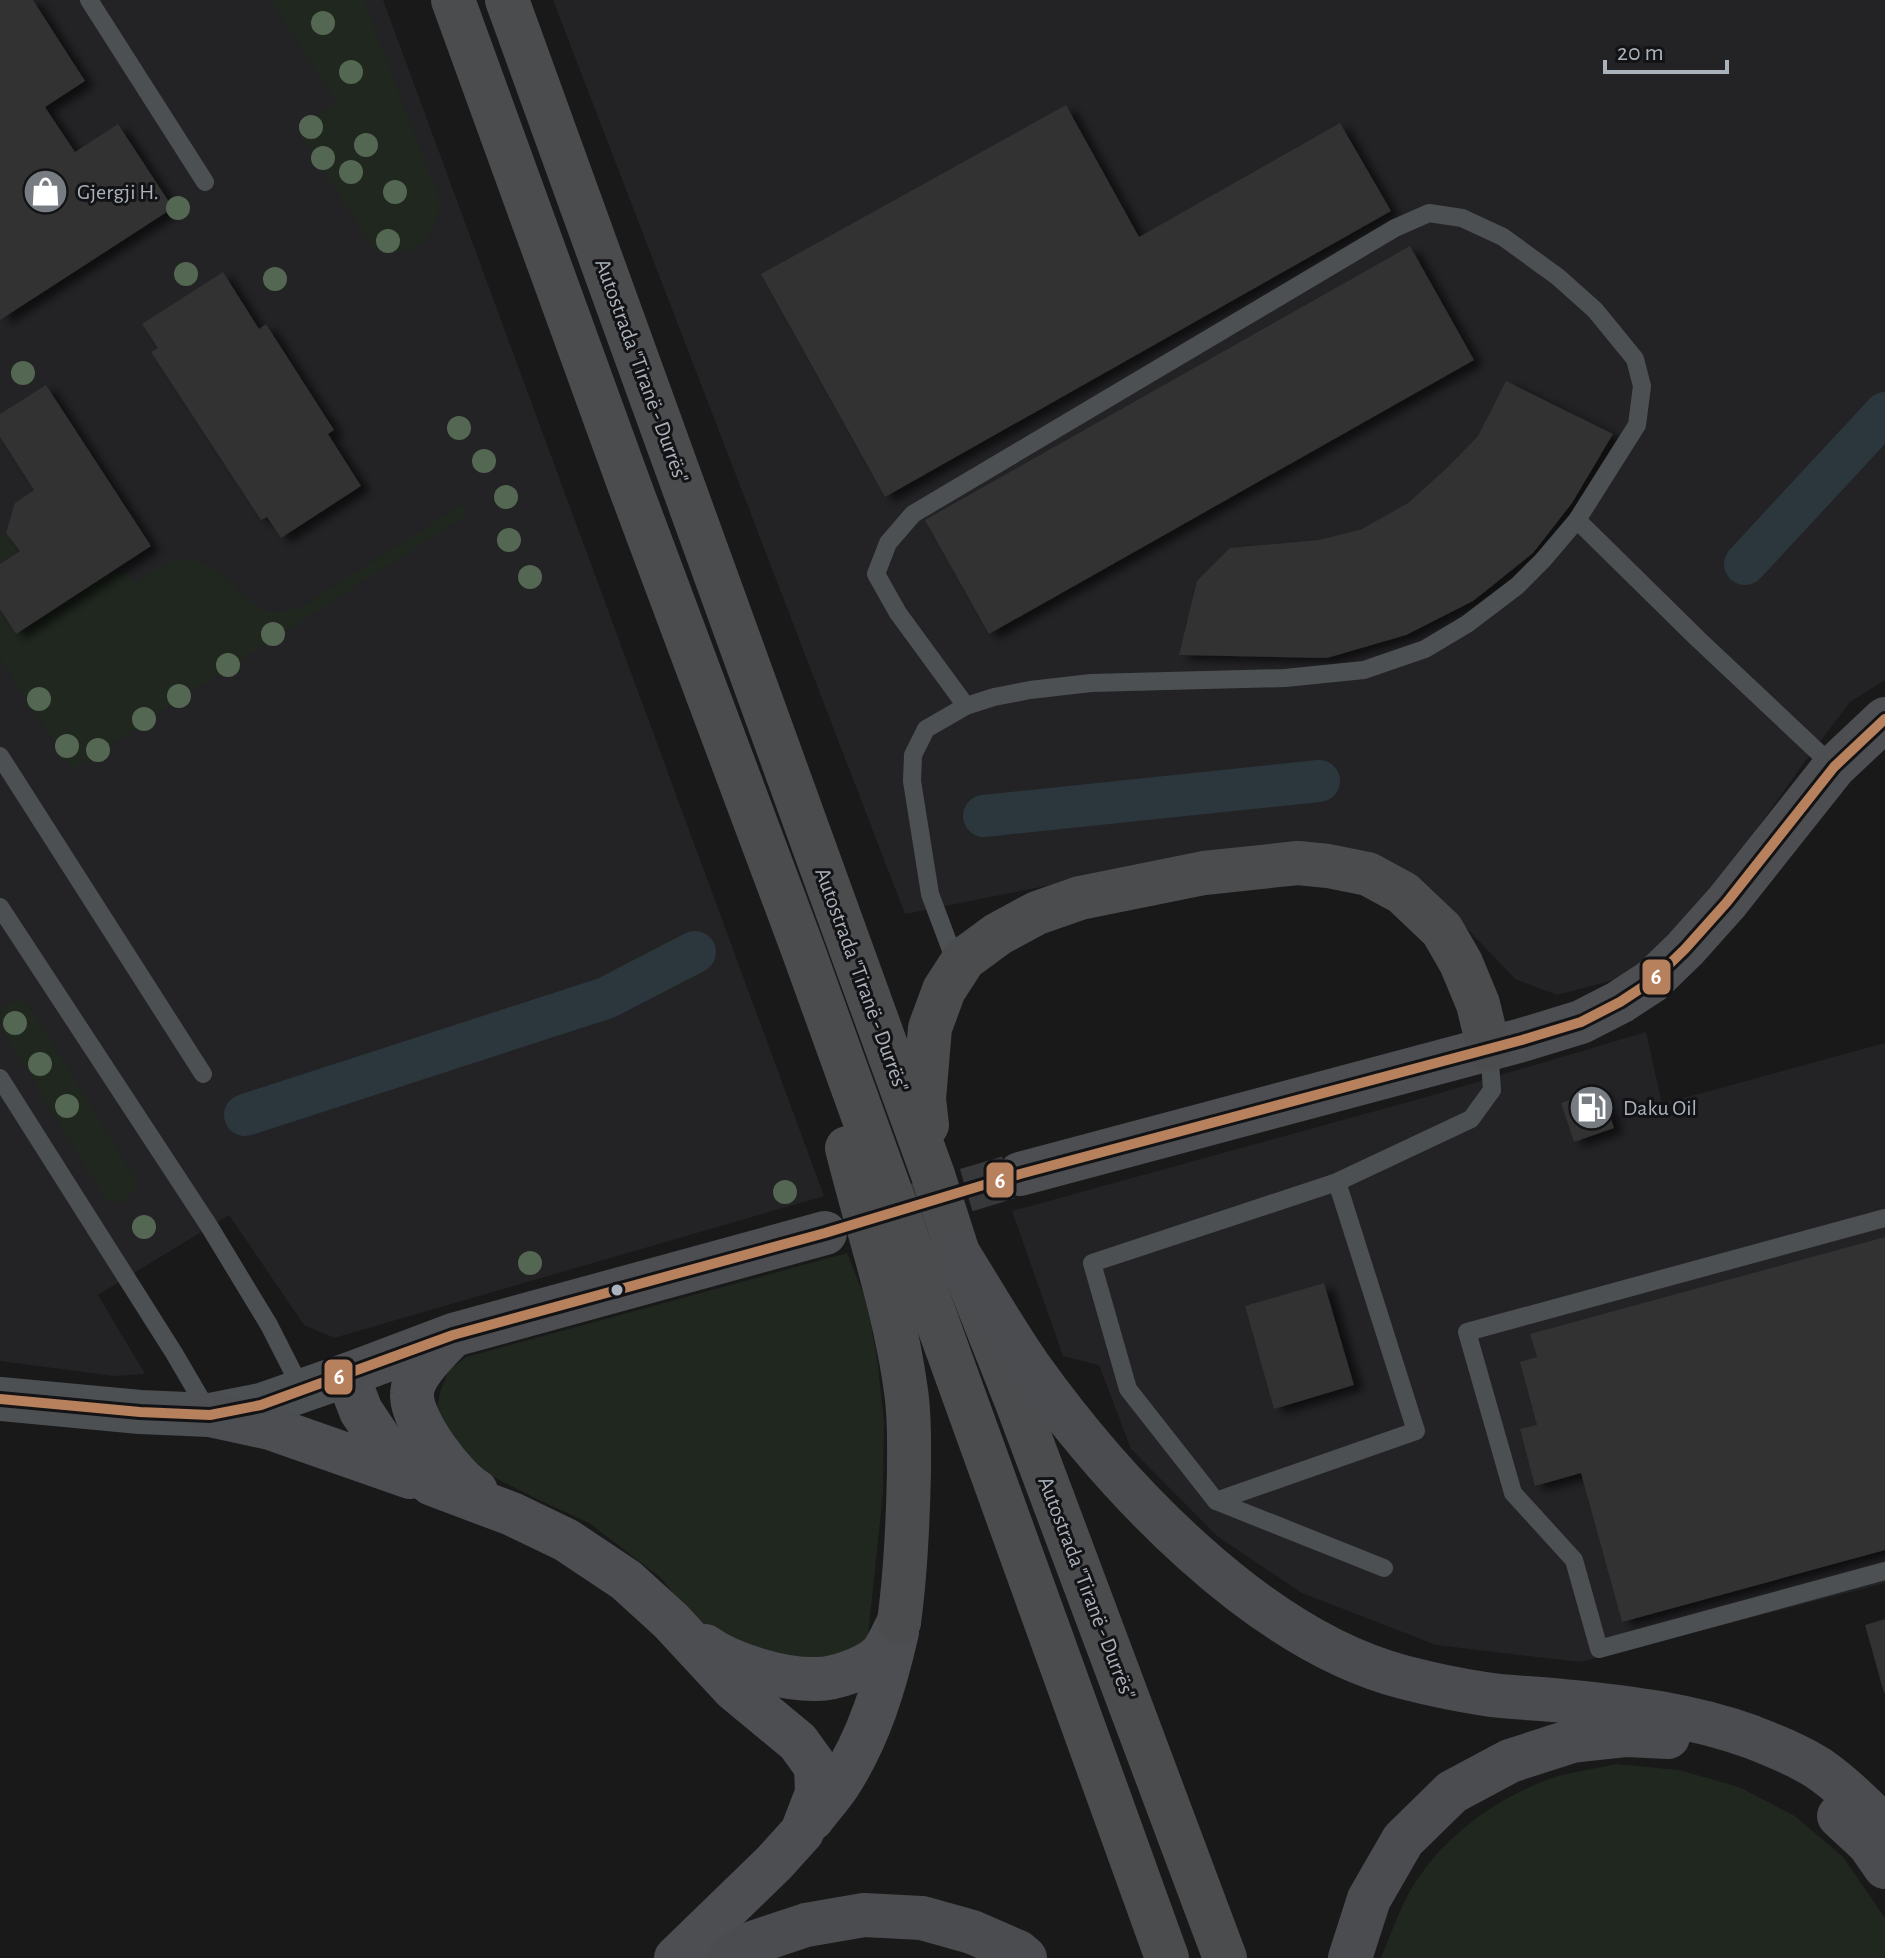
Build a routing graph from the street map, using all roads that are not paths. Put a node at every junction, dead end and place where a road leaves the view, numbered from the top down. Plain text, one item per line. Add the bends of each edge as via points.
1 (89, 0) edge
2 (453, 0) edge
3 (507, 0) edge
4 (205, 182) dead end
5 (1577, 520) junction
6 (966, 706) junction
7 (1885, 719) edge
8 (0, 756) edge
9 (1834, 767) junction
10 (0, 907) edge
11 (802, 947) junction
12 (958, 969) junction
13 (1489, 1049) junction
14 (203, 1074) dead end
15 (0, 1078) edge
16 (1020, 1174) tunnel mouth
17 (933, 1175) junction
18 (1337, 1182) junction
19 (1885, 1218) edge
20 (825, 1233) dead end
21 (958, 1253) junction
22 (453, 1335) junction
23 (347, 1375) junction
24 (302, 1390) junction
25 (0, 1399) edge
26 (210, 1415) junction
27 (432, 1484) junction
28 (1216, 1501) junction
29 (512, 1514) junction
30 (1384, 1568) dead end
31 (1885, 1571) edge
32 (671, 1621) junction
33 (899, 1622) junction
34 (1885, 1828) edge
35 (802, 1832) junction
36 (1885, 1867) edge
37 (676, 1958) edge
38 (730, 1958) edge
39 (1025, 1958) edge
40 (1167, 1958) edge
41 (1225, 1958) edge
42 (1350, 1958) edge

1 - 4 lane
2 - 11 highway, Autostrada "Tiranë - Durrës"
3 - 17 highway, Autostrada "Tiranë - Durrës"
5 - 6 lane via 1517,586 1467,624 1425,649 1364,670 1240,681 1091,683 1030,690
5 - 6 lane via 1637,425 1642,386 1635,359 1595,310 1503,237 1462,218 1429,213 1395,228 913,514 888,543 876,574
5 - 9 lane
6 - 12 lane via 926,729 913,755 912,781 930,894
7 - 9 main road
8 - 14 lane
9 - 13 main road via 1727,902 1652,981 1581,1022
10 - 24 lane via 209,1226
11 - 33 highway via 907,1395 908,1521
11 - 40 highway, Autostrada "Tiranë - Durrës"
12 - 13 highway via 998,934 1080,898 1204,873 1298,863 1328,866 1368,874 1403,893 1442,930 1478,1004
12 - 17 highway via 930,1028 926,1058 924,1099
13 - 16 main road
13 - 18 lane via 1492,1090 1471,1119
15 - 26 lane
17 - 21 highway, Autostrada "Tiranë - Durrës"
18 - 28 lane via 1416,1431
18 - 28 lane via 1092,1263 1128,1389
19 - 31 lane via 1467,1332 1513,1493 1574,1560 1599,1649
20 - 22 main road
21 - 34 highway via 1029,1365 1098,1455 1167,1527 1235,1587 1286,1623 1344,1656 1401,1676 1485,1694 1687,1717 1731,1730 1817,1767
21 - 41 highway, Autostrada "Tiranë - Durrës"
22 - 23 main road
22 - 29 main road via 417,1376 412,1394 420,1425 465,1485
23 - 24 street
23 - 27 main road via 361,1411 383,1444
24 - 26 street
25 - 26 street
26 - 27 main road via 270,1428
27 - 29 main road
28 - 30 lane
29 - 32 main road via 566,1540 626,1580
32 - 33 main road via 719,1656 770,1674 819,1680 854,1671 881,1654
32 - 35 main road via 734,1689 798,1742 816,1767 817,1793
33 - 35 main road via 879,1702 861,1742 839,1783
35 - 37 main road
36 - 42 highway via 1825,1802 1777,1770 1730,1750 1678,1737 1572,1741 1510,1761 1452,1792 1403,1840 1369,1899
38 - 39 highway via 752,1943 806,1925 864,1915 922,1918 972,1932

